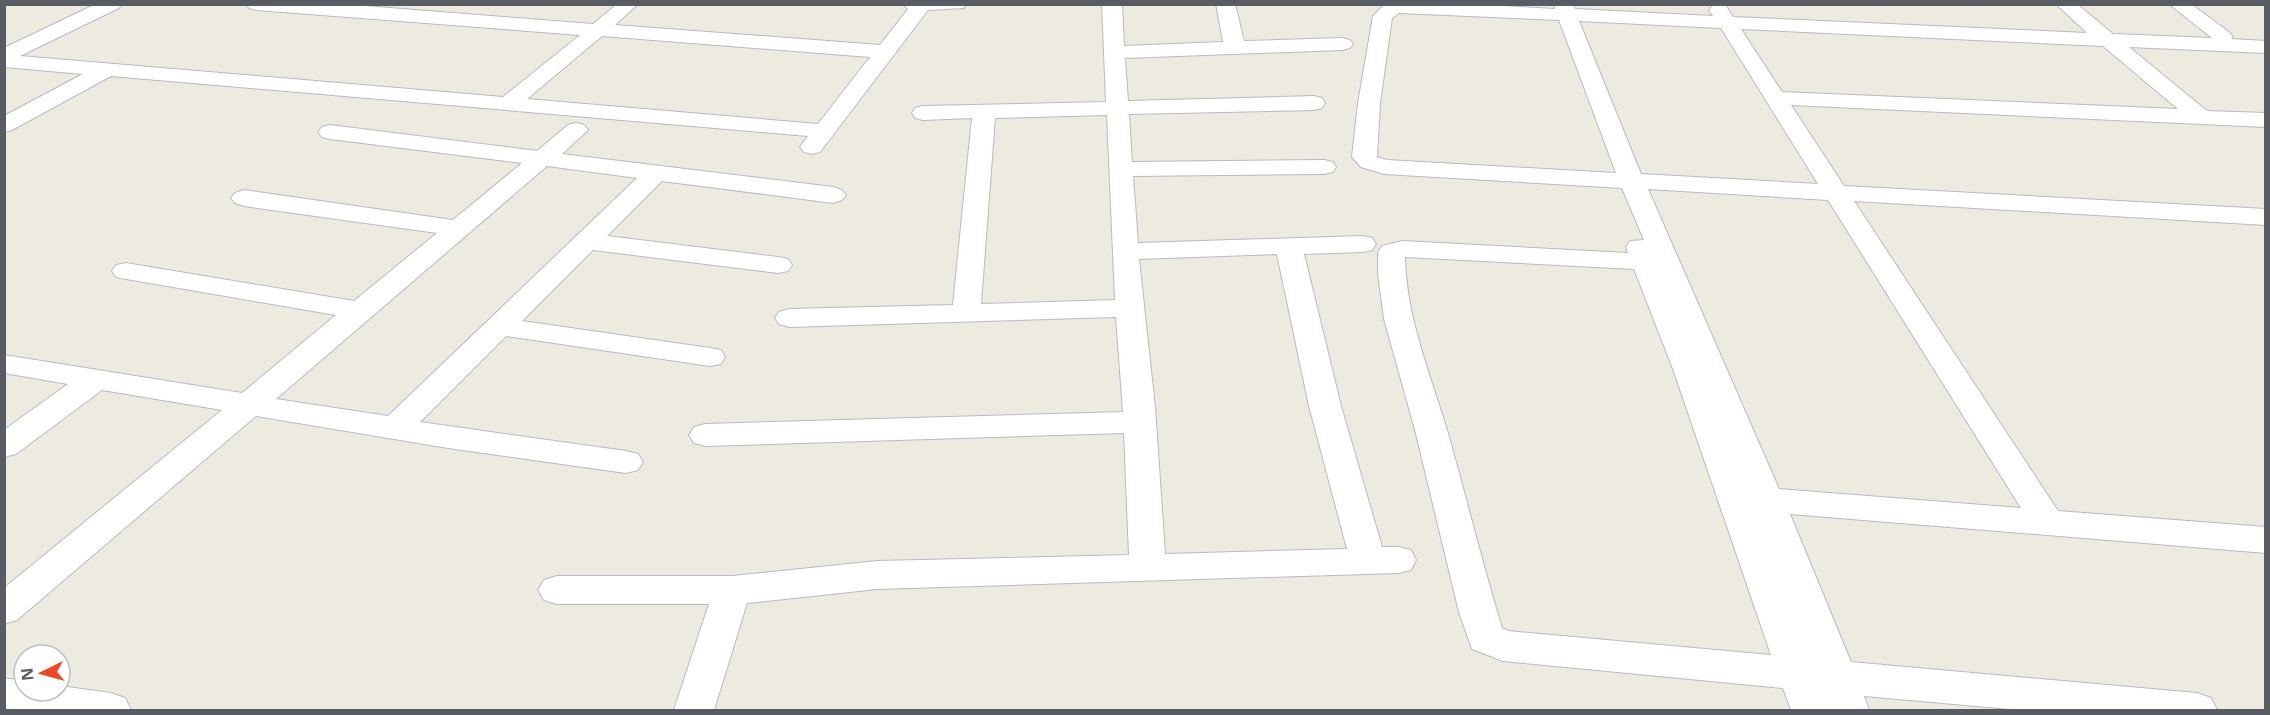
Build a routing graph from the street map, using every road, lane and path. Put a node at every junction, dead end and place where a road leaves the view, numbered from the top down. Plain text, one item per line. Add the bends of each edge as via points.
1 (94, 4) edge
2 (112, 4) edge
3 (256, 4) edge
4 (629, 4) edge
5 (912, 4) edge
6 (957, 4) edge
7 (1112, 4) edge
8 (1225, 4) edge
9 (2065, 4) edge
10 (2178, 4) edge
11 (922, 5) edge
12 (1394, 6) edge
13 (1555, 9) edge
14 (1721, 13) edge
15 (597, 31) junction
16 (4, 33) edge
17 (30, 35) junction
18 (2223, 37) dead end
19 (2110, 40) junction
20 (1343, 44) dead end
21 (4, 47) edge
22 (2265, 47) edge
23 (1235, 48) junction
24 (886, 52) junction
25 (1116, 52) junction
26 (4, 56) edge
27 (4, 61) edge
28 (107, 70) junction
29 (1776, 98) junction
30 (1314, 103) dead end
31 (508, 104) junction
32 (1119, 107) junction
33 (984, 110) junction
34 (923, 113) dead end
35 (2201, 117) junction
36 (2265, 120) edge
37 (4, 125) edge
38 (825, 131) junction
39 (330, 132) dead end
40 (810, 149) dead end
41 (535, 159) junction
42 (1324, 166) dead end
43 (1122, 169) junction
44 (656, 173) junction
45 (1622, 180) junction
46 (1838, 194) junction
47 (833, 195) dead end
48 (244, 198) dead end
49 (2265, 217) edge
50 (453, 228) junction
51 (586, 241) junction
52 (1363, 244) dead end
53 (1289, 247) junction
54 (1125, 251) junction
55 (1656, 262) junction
56 (778, 265) dead end
57 (126, 271) dead end
58 (1130, 309) junction
59 (354, 310) junction
60 (966, 313) junction
61 (789, 318) dead end
62 (499, 326) junction
63 (710, 357) dead end
64 (4, 364) edge
65 (96, 379) junction
66 (244, 402) junction
67 (1140, 422) junction
68 (395, 428) junction
69 (705, 435) dead end
70 (4, 446) edge
71 (626, 462) dead end
72 (1766, 500) junction
73 (2048, 523) junction
74 (2265, 540) edge
75 (1148, 568) junction
76 (557, 590) dead end
77 (732, 590) junction
78 (4, 594) edge
79 (4, 610) edge
80 (1797, 673) junction
81 (1843, 694) edge
82 (4, 695) edge
83 (2155, 709) edge
84 (111, 711) edge
85 (694, 711) edge
86 (1811, 711) edge
87 (2197, 711) edge

1 - 17 street
2 - 26 street
3 - 15 street
4 - 15 street
5 - 11 street
6 - 11 street
7 - 25 street
8 - 23 street
9 - 19 street
10 - 18 street
11 - 24 street
12 - 13 street
12 - 45 street via 1383,16 1369,103 1364,157 1370,162 1384,167
13 - 14 street
13 - 45 street via 1611,131
14 - 19 street
14 - 29 street
15 - 24 street
15 - 31 street
16 - 17 street
17 - 21 street
19 - 22 street
19 - 35 street
20 - 23 street
23 - 25 street
24 - 38 street
25 - 32 street
27 - 28 street
28 - 31 street
28 - 37 street
29 - 35 street
29 - 46 street
30 - 32 street
31 - 38 street
32 - 33 street
32 - 43 street
33 - 34 street
33 - 60 street
35 - 36 street
38 - 40 street
39 - 41 street
41 - 44 street
41 - 50 street
42 - 43 street
43 - 54 street
44 - 47 street
44 - 51 street
45 - 46 street
45 - 55 street
46 - 49 street
46 - 73 street
48 - 50 street
50 - 59 street
51 - 56 street
51 - 62 street
52 - 53 street
53 - 54 street
53 - 75 street via 1325,406 1383,560
54 - 58 street
55 - 72 street
55 - 80 street via 1688,369
55 - 80 street via 1402,249 1391,252 1390,274 1410,360 1486,638 1503,646
57 - 59 street
58 - 60 street
58 - 67 street
59 - 66 street
60 - 61 street
62 - 63 street
62 - 68 street
64 - 65 street
65 - 66 street
65 - 70 street
66 - 68 street
66 - 78 street
66 - 79 street
67 - 69 street
67 - 75 street
68 - 71 street
72 - 73 street
72 - 81 street
73 - 74 street
75 - 77 street via 877,574
76 - 77 street
77 - 85 street
80 - 81 street
80 - 86 street
81 - 83 street
82 - 84 street
83 - 87 street

